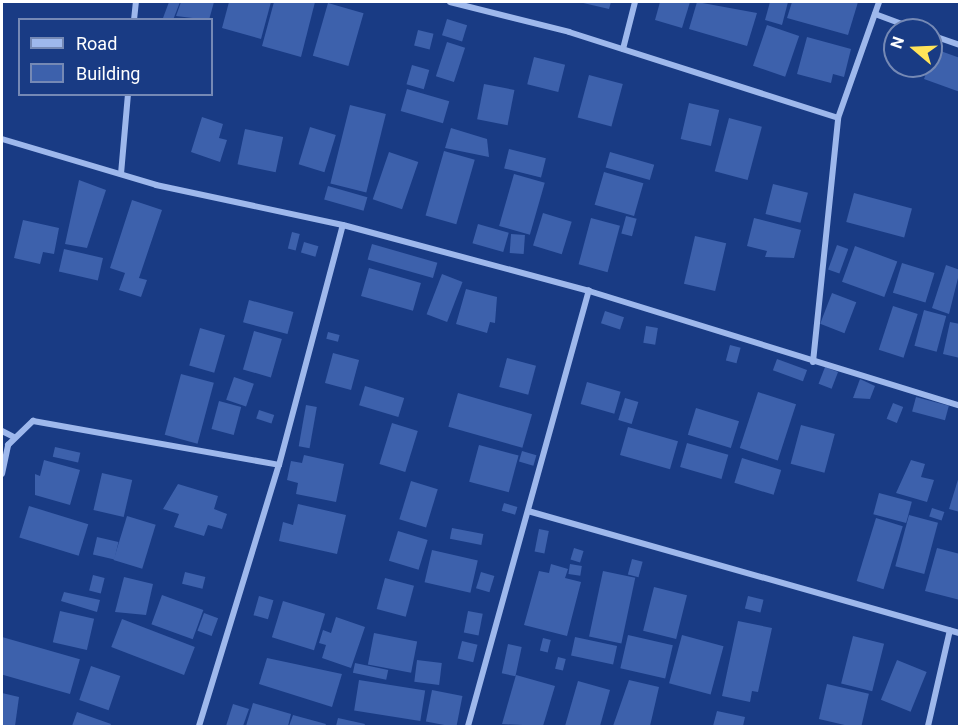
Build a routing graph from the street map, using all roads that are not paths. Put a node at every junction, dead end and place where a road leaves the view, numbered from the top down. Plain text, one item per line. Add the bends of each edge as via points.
1 (136, 2) edge
2 (450, 2) edge
3 (635, 2) edge
4 (879, 2) edge
5 (875, 14) junction
6 (134, 18) edge
7 (886, 18) edge
8 (943, 39) edge
9 (960, 45) edge
10 (623, 49) junction
11 (128, 96) edge
12 (837, 118) junction
13 (2, 139) edge
14 (121, 174) junction
15 (343, 225) junction
16 (589, 291) junction
17 (813, 362) junction
18 (960, 406) edge
19 (2, 431) edge
20 (14, 437) junction
21 (279, 465) junction
22 (2, 474) edge
23 (528, 511) junction
24 (950, 630) junction
25 (960, 633) edge
26 (199, 726) edge
27 (468, 726) edge
28 (928, 726) edge

1 - 6 street
2 - 10 street
3 - 10 street
4 - 5 street
5 - 7 street
5 - 12 street
8 - 9 street
10 - 12 street
11 - 14 street
12 - 17 street
13 - 14 street
14 - 15 street
15 - 16 street
15 - 21 street
16 - 17 street
16 - 23 street
17 - 18 street
19 - 20 street
20 - 21 street via 33,421
20 - 22 street
21 - 26 street
23 - 24 street
23 - 27 street
24 - 25 street
24 - 28 street

